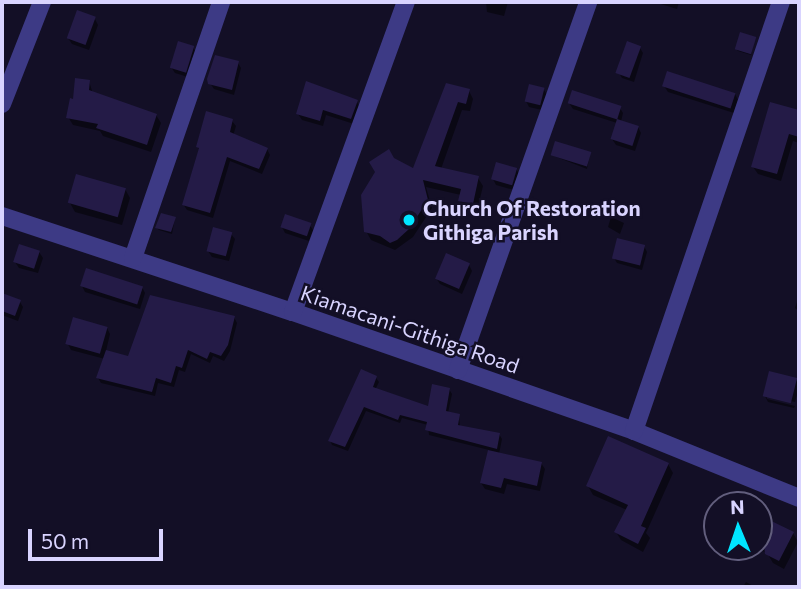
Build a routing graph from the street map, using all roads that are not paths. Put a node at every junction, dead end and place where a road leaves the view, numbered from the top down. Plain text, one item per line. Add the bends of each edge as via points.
1 (43, 2) edge
2 (221, 2) edge
3 (406, 2) edge
4 (588, 2) edge
5 (781, 2) edge
6 (2, 104) edge
7 (2, 216) edge
8 (133, 258) junction
9 (293, 312) junction
10 (458, 370) junction
11 (634, 431) junction
12 (799, 498) edge

1 - 6 street
2 - 8 street
3 - 9 street
4 - 10 street
5 - 11 street
7 - 8 street, Kiamacani-Githiga Road
8 - 9 street, Kiamacani-Githiga Road
9 - 10 street, Kiamacani-Githiga Road
10 - 11 street, Kiamacani-Githiga Road
11 - 12 street, Kiamacani-Githiga Road

